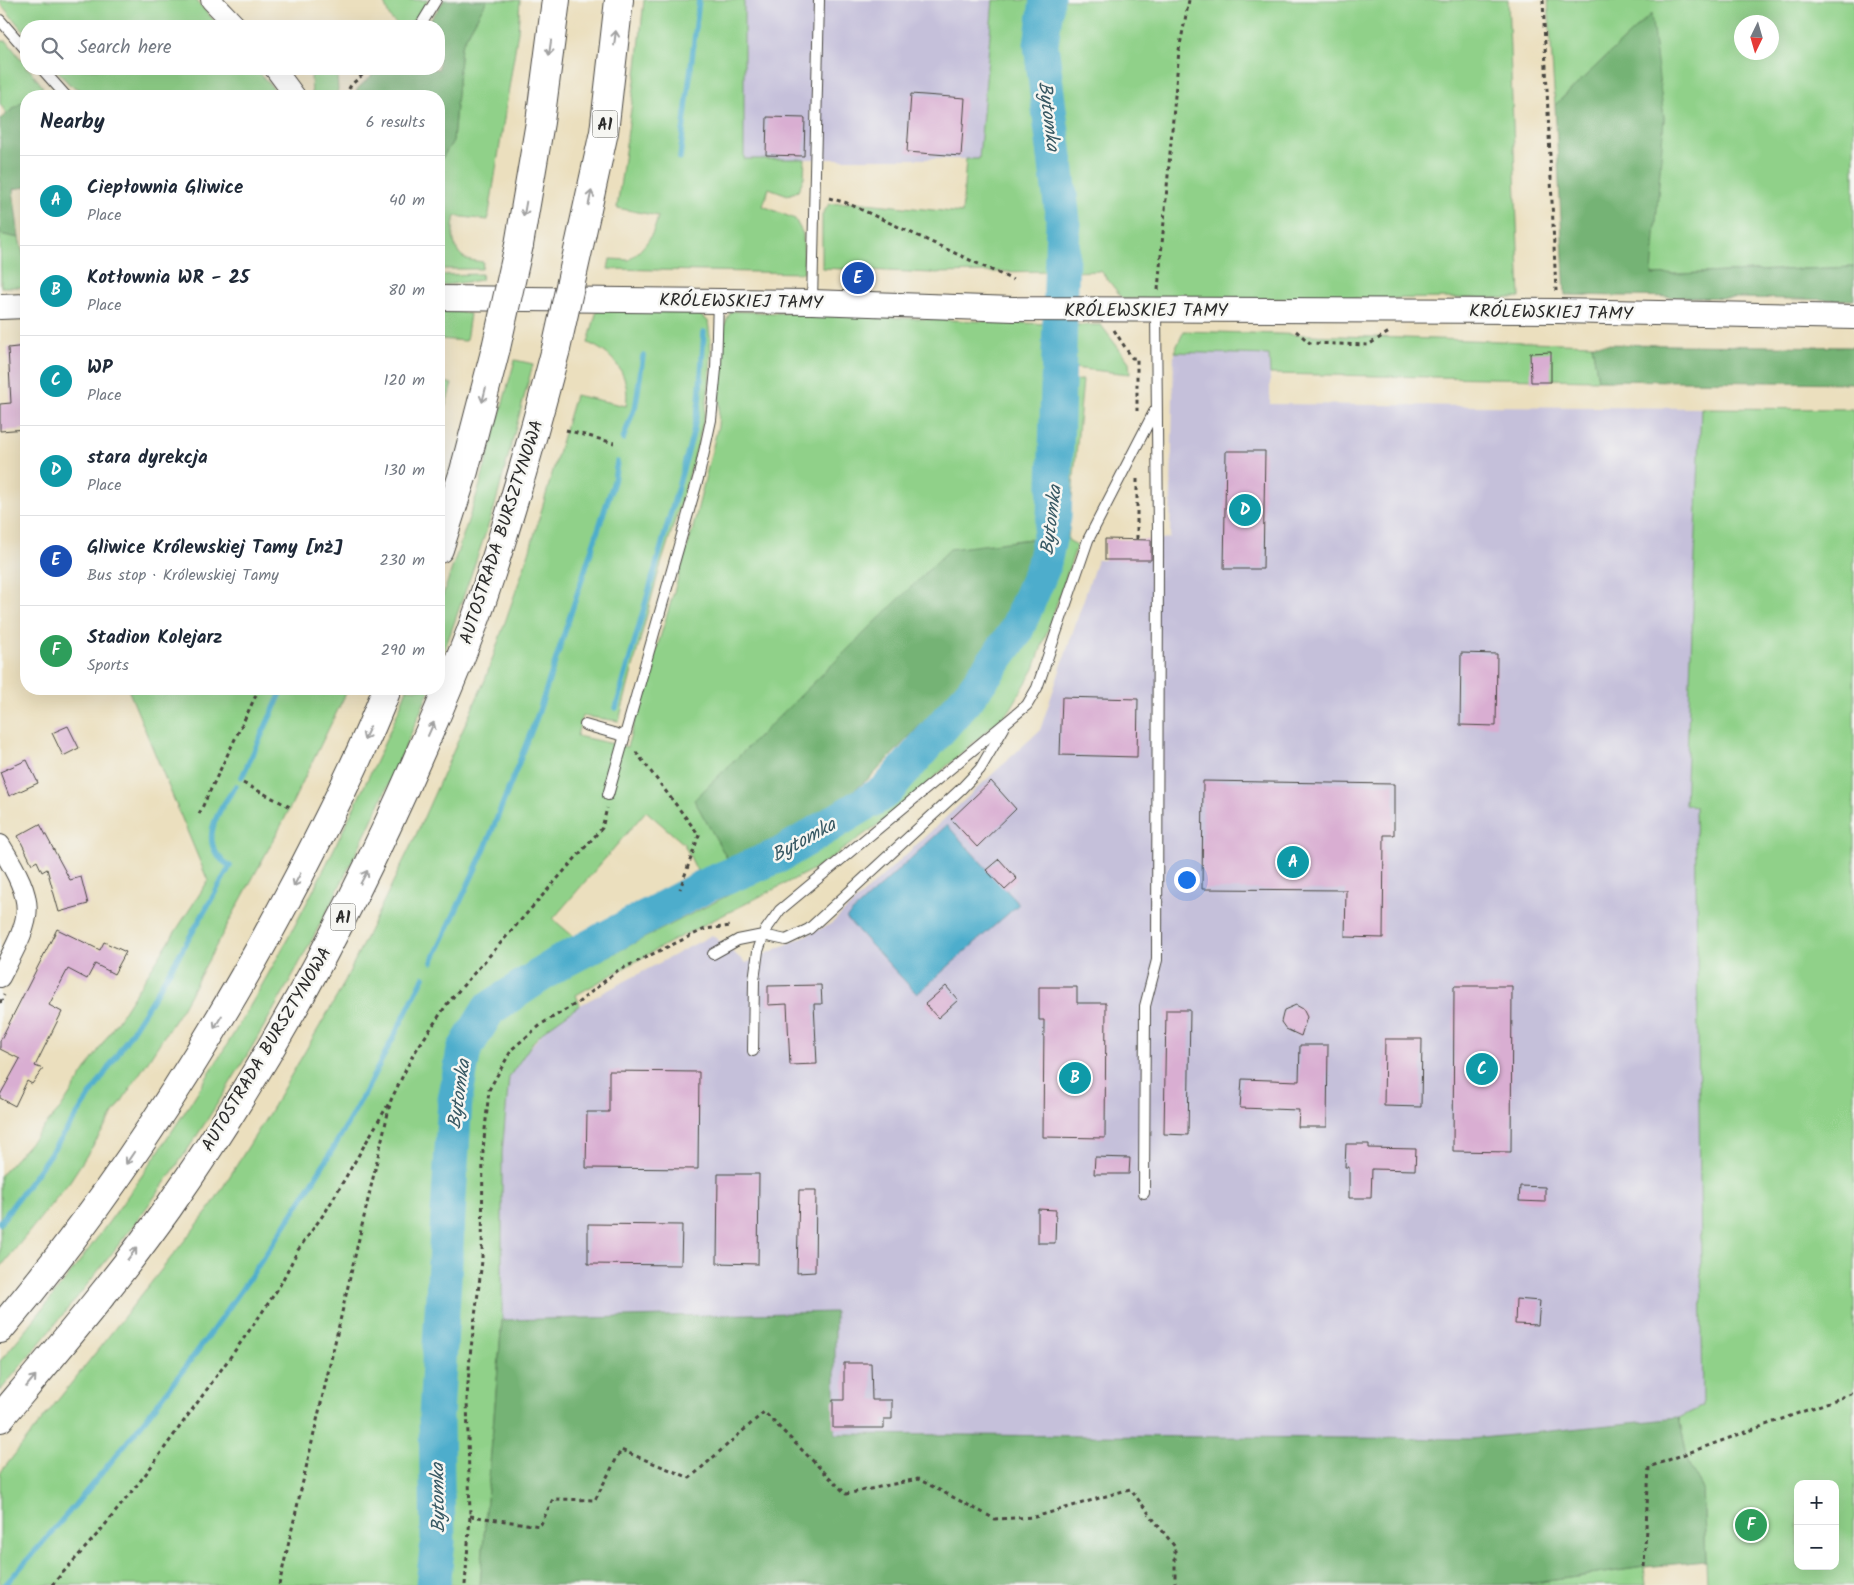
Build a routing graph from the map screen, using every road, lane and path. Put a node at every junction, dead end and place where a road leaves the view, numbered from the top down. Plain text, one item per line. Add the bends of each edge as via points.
1 (211, 0) edge
2 (436, 0) edge
3 (556, 0) edge
4 (619, 0) edge
5 (819, 0) edge
6 (1189, 0) edge
7 (1543, 0) edge
8 (0, 20) edge
9 (230, 20) edge
10 (424, 20) edge
11 (20, 43) edge
12 (47, 75) edge
13 (279, 75) edge
14 (362, 75) edge
15 (61, 90) edge
16 (291, 90) edge
17 (348, 90) edge
18 (813, 194) junction
19 (1556, 279) dead end
20 (1013, 280) dead end
21 (445, 298) edge
22 (718, 300) junction
23 (812, 302) junction
24 (20, 306) edge
25 (0, 307) edge
26 (1156, 310) junction
27 (1854, 317) edge
28 (1292, 328) dead end
29 (1393, 330) dead end
30 (1155, 410) junction
31 (566, 430) dead end
32 (614, 443) dead end
33 (445, 530) edge
34 (445, 694) edge
35 (256, 695) edge
36 (384, 695) edge
37 (445, 695) edge
38 (585, 725) dead end
39 (1005, 725) junction
40 (624, 736) junction
41 (243, 783) dead end
42 (608, 795) joint
43 (290, 807) dead end
44 (199, 814) dead end
45 (0, 846) edge
46 (680, 889) dead end
47 (705, 929) dead end
48 (763, 935) junction
49 (713, 954) dead end
50 (0, 978) edge
51 (752, 1051) dead end
52 (391, 1100) junction
53 (1144, 1193) dead end
54 (0, 1329) edge
55 (1854, 1393) edge
56 (0, 1418) edge
57 (470, 1516) junction
58 (1644, 1567) dead end
59 (52, 1585) edge
60 (279, 1585) edge
61 (466, 1585) edge
62 (1176, 1585) edge

1 - 9 street
2 - 10 lane
3 -> 33 highway, bridge via 519,244 496,348
34 -> 4 highway, AUTOSTRADA BURSZTYNOWA / A1, bridge via 481,604 524,470 556,349 604,132
5 - 18 lane
6 - 26 path via 1179,50
7 - 19 path
8 - 11 lane
12 - 15 lane
13 - 16 street
14 - 17 path
18 - 20 path via 847,203
18 - 23 lane
21 - 22 street, KRÓLEWSKIEJ TAMY
22 - 23 street, KRÓLEWSKIEJ TAMY
22 - 40 lane via 711,420 699,475
23 - 26 street, KRÓLEWSKIEJ TAMY
24 - 25 street
26 - 27 street, KRÓLEWSKIEJ TAMY via 1547,311
26 - 30 lane
28 - 29 path via 1310,343 1368,344
30 - 39 lane via 1088,540 1033,696
30 - 53 lane via 1158,537 1157,960 1145,1006
31 - 32 path
35 - 44 path
36 -> 54 highway via 322,832 264,944 193,1064 123,1168
56 -> 37 highway, AUTOSTRADA BURSZTYNOWA / A1, bridge via 81,1321 167,1208 243,1093 320,961 379,847
38 - 40 lane
39 - 48 lane via 803,890 780,910
39 - 48 lane via 980,769 961,789 810,929 786,940
40 - 42 lane
40 - 46 path via 699,835
41 - 43 path
42 - 52 path via 602,828 447,1004 413,1055
45 - 50 street via 21,882 28,916
47 - 57 path via 631,962 578,1002 543,1023 512,1049 489,1090 483,1150 482,1261 468,1398
48 - 49 lane via 738,940
48 - 51 lane via 754,980
52 - 59 path via 258,1320 144,1475
52 - 60 path
55 - 58 path via 1649,1467
57 - 61 path
57 - 62 path via 540,1526 553,1499 594,1500 622,1450 690,1478 764,1412 846,1494 918,1479 995,1519 1035,1517 1130,1489 1175,1547

